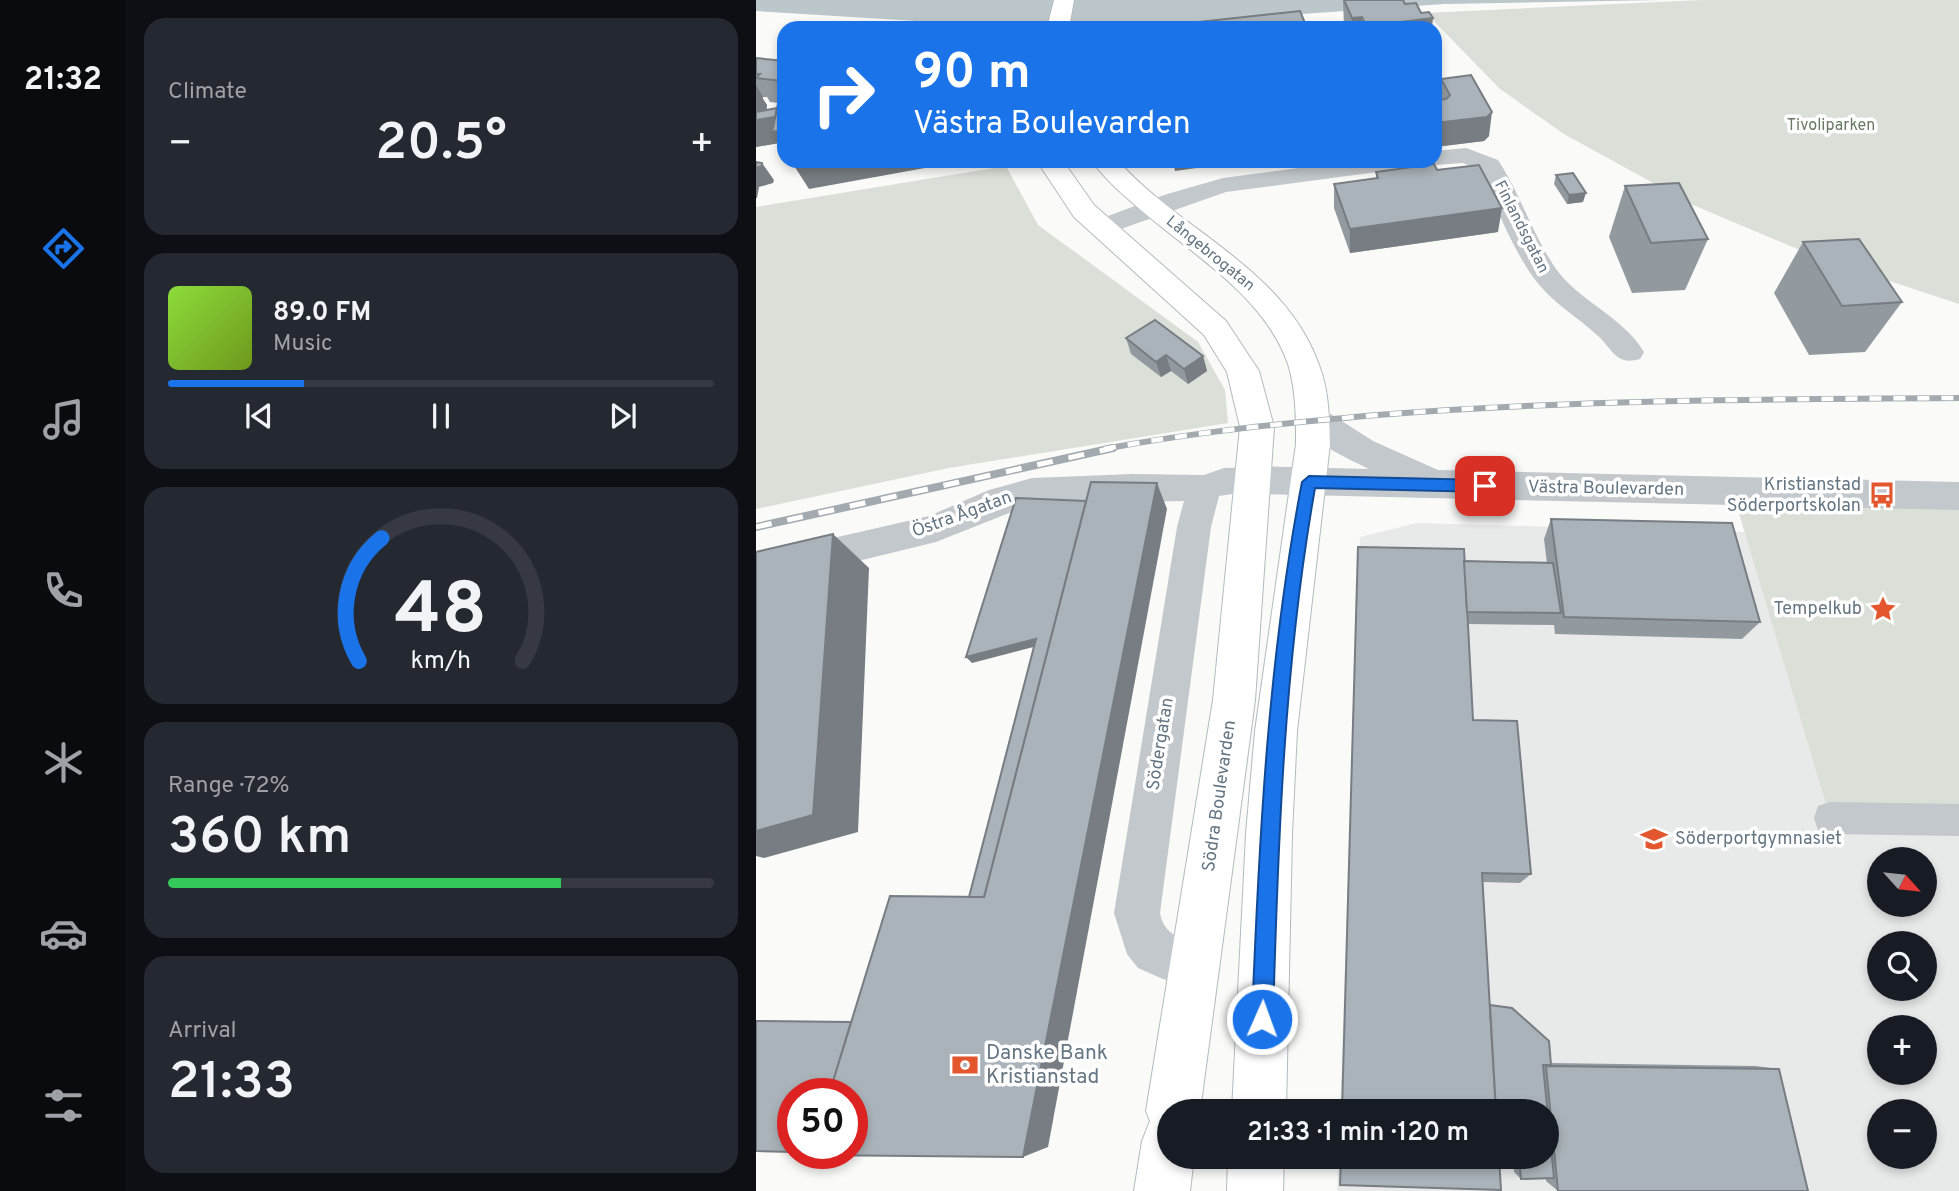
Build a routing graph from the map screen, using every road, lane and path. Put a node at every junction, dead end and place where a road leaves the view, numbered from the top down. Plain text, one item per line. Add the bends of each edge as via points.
1 (1064, 0) edge
2 (1060, 21) edge
3 (1442, 157) edge
4 (1054, 168) edge
5 (1112, 168) edge
6 (1338, 168) edge
7 (1154, 208) junction
8 (1101, 228) junction
9 (1629, 352) dead end
10 (1314, 420) junction
11 (1254, 480) junction
12 (1309, 482) junction
13 (1440, 485) junction
14 (1204, 488) junction
15 (1959, 496) edge
16 (756, 570) edge
17 (1830, 818) dead end
18 (1959, 820) edge
19 (1196, 965) junction
20 (1175, 1099) edge
21 (1259, 1099) edge
22 (1165, 1169) edge
23 (1256, 1169) edge
24 (1162, 1191) edge
25 (1255, 1191) edge

1 - 2 main road
3 - 9 street, Finlandsgatan via 1466,155 1489,164 1552,284 1607,326
4 - 8 main road
5 - 7 main road, Långebrogatan
6 - 7 street via 1223,185
7 - 8 street
7 - 10 main road, Långebrogatan via 1232,267 1282,322 1300,351
8 - 11 main road via 1216,328 1243,371 1256,427
10 - 12 main road, Långebrogatan
10 - 13 street via 1362,450
11 - 12 street, Västra Boulevarden
11 - 14 street, Östra Ågatan via 1224,481
11 - 19 main road, Södra Boulevarden via 1234,700
12 - 13 street, Västra Boulevarden
12 - 21 main road via 1276,731
13 - 15 street, Västra Boulevarden
14 - 16 street, Östra Ågatan via 1031,491 925,531
14 - 19 street, Södergatan via 1192,540 1137,913 1139,930 1154,953
17 - 18 street
19 - 20 main road, Södra Boulevarden
22 - 24 main road
23 - 25 main road

